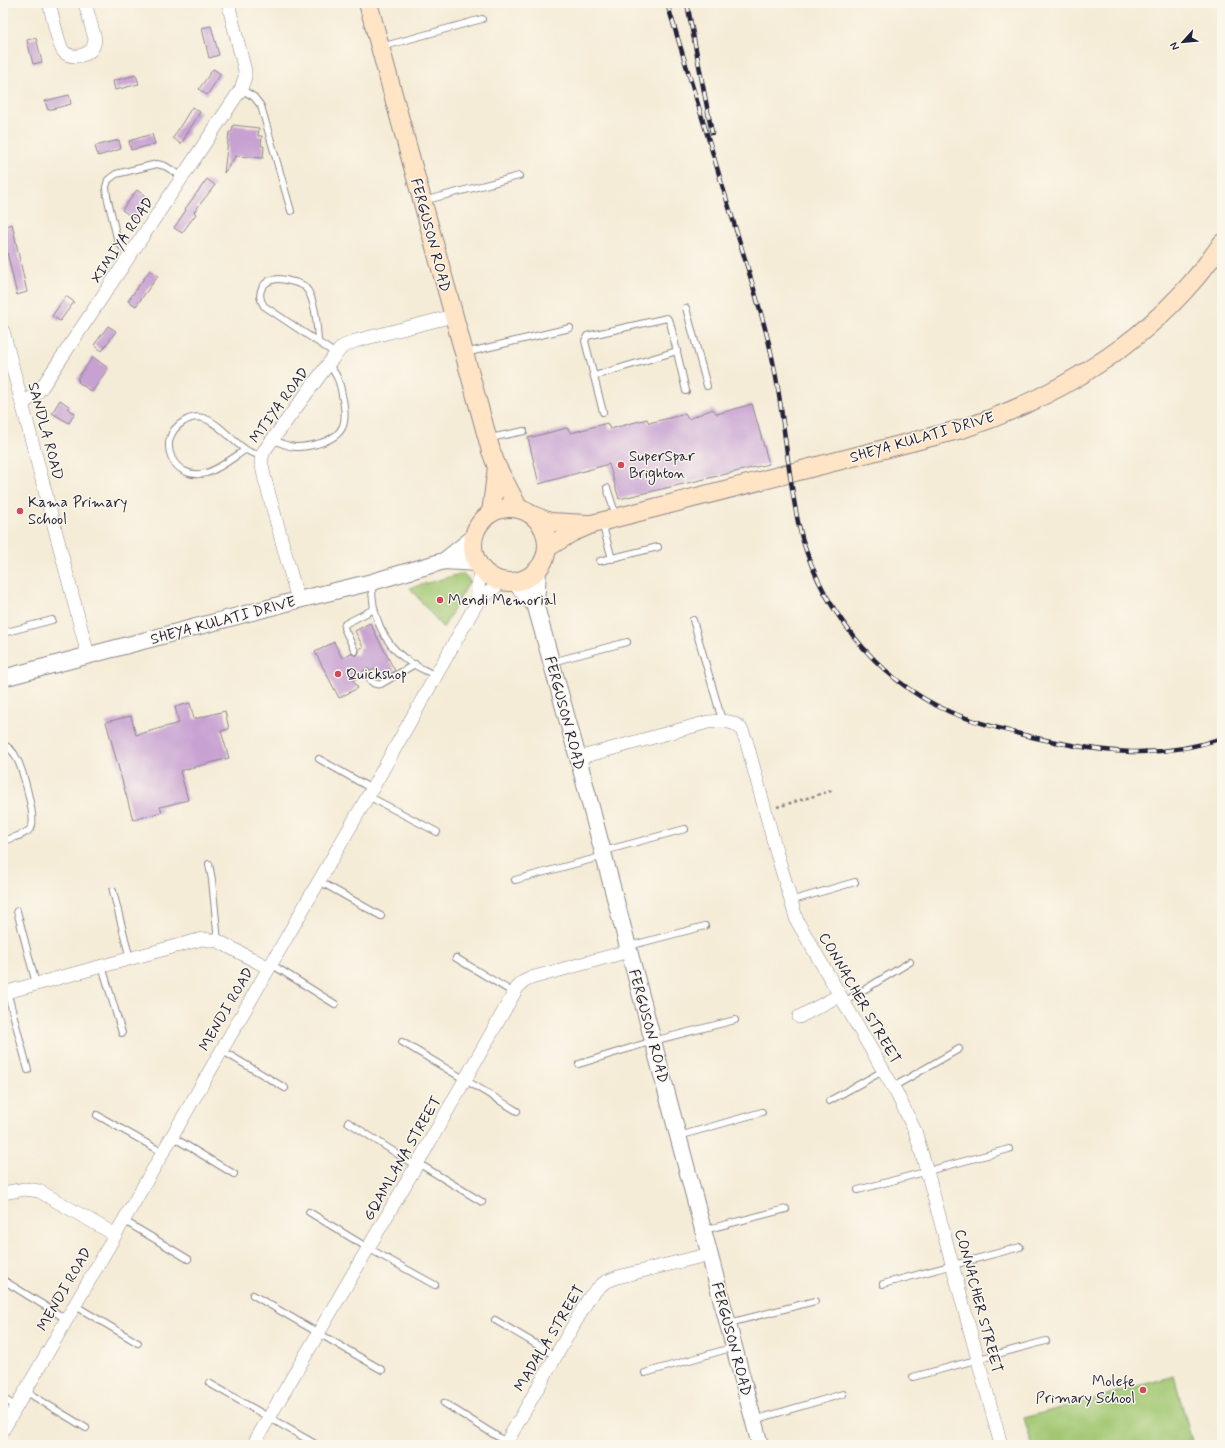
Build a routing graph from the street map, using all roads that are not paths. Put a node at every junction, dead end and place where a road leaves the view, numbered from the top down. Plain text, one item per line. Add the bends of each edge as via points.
1 (49, 3) edge
2 (85, 3) edge
3 (228, 3) edge
4 (368, 3) edge
5 (482, 19) dead end
6 (380, 48) junction
7 (241, 89) junction
8 (519, 176) dead end
9 (183, 177) junction
10 (422, 202) junction
11 (291, 211) dead end
12 (1222, 243) edge
13 (132, 255) junction
14 (686, 308) dead end
15 (453, 316) junction
16 (570, 328) dead end
17 (3, 331) edge
18 (318, 342) junction
19 (677, 351) junction
20 (336, 354) junction
21 (464, 354) junction
22 (328, 365) junction
23 (594, 376) junction
24 (707, 386) dead end
25 (686, 391) dead end
26 (22, 404) junction
27 (603, 412) dead end
28 (524, 430) dead end
29 (488, 438) junction
30 (272, 440) junction
31 (245, 450) junction
32 (262, 456) junction
33 (497, 467) junction
34 (607, 488) dead end
35 (525, 512) junction
36 (491, 513) junction
37 (603, 521) junction
38 (474, 537) junction
39 (658, 547) dead end
40 (547, 548) junction
41 (612, 559) junction
42 (444, 561) junction
43 (600, 561) dead end
44 (479, 564) junction
45 (538, 569) junction
46 (508, 581) junction
47 (372, 582) junction
48 (298, 600) junction
49 (477, 603) junction
50 (536, 606) junction
51 (374, 609) junction
52 (52, 620) dead end
53 (693, 620) dead end
54 (3, 633) edge
55 (627, 642) dead end
56 (355, 651) dead end
57 (88, 656) junction
58 (551, 662) junction
59 (414, 664) junction
60 (367, 673) dead end
61 (436, 676) junction
62 (3, 678) edge
63 (722, 720) junction
64 (3, 744) edge
65 (578, 758) junction
66 (319, 759) dead end
67 (370, 792) junction
68 (685, 829) dead end
69 (437, 832) dead end
70 (3, 841) edge
71 (603, 854) junction
72 (209, 864) dead end
73 (515, 880) dead end
74 (319, 881) junction
75 (855, 882) dead end
76 (113, 891) dead end
77 (790, 901) junction
78 (17, 911) dead end
79 (381, 916) dead end
80 (705, 926) dead end
81 (218, 941) junction
82 (628, 948) junction
83 (130, 958) junction
84 (456, 958) dead end
85 (910, 962) dead end
86 (102, 966) junction
87 (270, 966) junction
88 (36, 984) junction
89 (5, 992) edge
90 (514, 993) junction
91 (842, 998) junction
92 (335, 1004) dead end
93 (799, 1017) dead end
94 (735, 1020) dead end
95 (122, 1033) dead end
96 (653, 1041) junction
97 (402, 1042) dead end
98 (959, 1049) dead end
99 (221, 1050) junction
100 (579, 1064) dead end
101 (28, 1070) dead end
102 (883, 1070) junction
103 (465, 1080) junction
104 (893, 1087) junction
105 (285, 1088) dead end
106 (829, 1101) dead end
107 (517, 1110) dead end
108 (762, 1112) dead end
109 (97, 1115) dead end
110 (348, 1122) dead end
111 (171, 1136) junction
112 (679, 1136) junction
113 (1008, 1149) dead end
114 (162, 1152) junction
115 (417, 1164) junction
116 (927, 1171) junction
117 (234, 1174) dead end
118 (858, 1190) dead end
119 (3, 1193) edge
120 (482, 1202) dead end
121 (786, 1209) dead end
122 (309, 1212) dead end
123 (123, 1220) junction
124 (704, 1230) junction
125 (114, 1234) junction
126 (1020, 1247) dead end
127 (368, 1248) junction
128 (710, 1254) junction
129 (188, 1259) dead end
130 (952, 1265) junction
131 (3, 1280) edge
132 (883, 1284) dead end
133 (435, 1285) dead end
134 (253, 1295) dead end
135 (814, 1301) dead end
136 (74, 1305) junction
137 (66, 1319) junction
138 (494, 1320) dead end
139 (727, 1323) junction
140 (318, 1332) junction
141 (1046, 1341) dead end
142 (138, 1343) dead end
143 (734, 1347) junction
144 (556, 1356) junction
145 (977, 1359) junction
146 (382, 1370) dead end
147 (645, 1373) dead end
148 (913, 1377) dead end
149 (209, 1383) dead end
150 (25, 1391) junction
151 (843, 1394) dead end
152 (3, 1398) edge
153 (444, 1403) dead end
154 (16, 1406) junction
155 (269, 1417) junction
156 (754, 1420) junction
157 (86, 1428) dead end
158 (3, 1430) edge
159 (506, 1444) edge
160 (758, 1444) edge
161 (253, 1445) edge
162 (317, 1445) edge
163 (1000, 1445) edge

1 - 2 street via 62,49 75,56 86,54 94,45
3 - 7 street via 246,77
4 - 6 main road, FERGUSON ROAD
5 - 6 lane
6 - 10 main road, FERGUSON ROAD
7 - 9 street, XIMIYA ROAD
7 - 11 lane via 254,97 261,106
8 - 10 lane
9 - 13 street, XIMIYA ROAD
9 - 13 lane via 157,164 120,173 108,180 107,196 118,242
10 - 15 main road, FERGUSON ROAD
12 - 37 main road, SHEYA KULATI DRIVE via 1178,297 1133,338 1090,369 1038,399 1005,414 962,429
13 - 26 street, XIMIYA ROAD via 42,387
14 - 24 lane
15 - 20 street, MTIYA ROAD via 355,341 342,347
15 - 21 main road, FERGUSON ROAD
16 - 21 lane
17 - 26 street, SANDLA ROAD
18 - 18 lane via 264,306 259,294 263,285 279,279 306,288 316,316
18 - 20 lane
19 - 23 lane
19 - 23 lane via 667,318 587,336 585,341
19 - 25 lane
20 - 22 street, MTIYA ROAD
21 - 29 main road, FERGUSON ROAD
22 - 30 street, MTIYA ROAD
22 - 30 lane via 336,375 346,412 340,431 325,442 298,448
23 - 27 lane
26 - 57 street, SANDLA ROAD
28 - 29 lane
29 - 33 main road, FERGUSON ROAD
30 - 32 street, MTIYA ROAD
31 - 31 lane via 209,421 201,418 191,418 180,424 169,441 174,464 188,473 207,473
31 - 32 lane
32 - 48 street, MTIYA ROAD via 264,476
33 - 35 main road, FERGUSON ROAD
33 - 36 main road, FERGUSON ROAD
34 - 37 lane
35 - 36 main road via 504,508
35 - 37 main road, SHEYA KULATI DRIVE via 550,522
35 - 40 main road via 536,519 544,530
36 - 38 main road via 481,522
37 - 40 main road, SHEYA KULATI DRIVE via 571,533
37 - 41 lane
38 - 42 street, SHEYA KULATI DRIVE
38 - 44 main road via 474,548
39 - 41 lane
40 - 45 main road via 545,558
41 - 43 lane
42 - 44 street, SHEYA KULATI DRIVE
42 - 47 street, SHEYA KULATI DRIVE
44 - 46 main road via 486,573
44 - 49 street, MENDI ROAD
45 - 46 main road via 527,578
45 - 50 street, FERGUSON ROAD
46 - 49 street, MENDI ROAD
46 - 50 street, FERGUSON ROAD
47 - 48 street, SHEYA KULATI DRIVE
47 - 51 lane
48 - 57 street, SHEYA KULATI DRIVE
49 - 61 street, MENDI ROAD
50 - 58 street, FERGUSON ROAD
51 - 56 lane via 345,624 344,628
51 - 59 lane via 387,640 395,650
52 - 54 lane
53 - 63 lane
55 - 58 lane
57 - 62 street, SHEYA KULATI DRIVE
58 - 65 street, FERGUSON ROAD
59 - 60 lane via 378,685 372,683
59 - 61 lane
61 - 67 street, MENDI ROAD
63 - 65 street
63 - 77 street, CONNACHER STREET via 741,728 746,740
64 - 70 lane via 16,757 33,818 31,828 27,832
65 - 71 street, FERGUSON ROAD
66 - 67 lane
67 - 69 lane
67 - 74 street, MENDI ROAD
68 - 71 lane
71 - 73 lane
71 - 82 street, FERGUSON ROAD
72 - 81 lane
74 - 79 lane
74 - 87 street, MENDI ROAD
75 - 77 lane
76 - 83 lane
77 - 91 street, CONNACHER STREET via 797,922
78 - 88 lane
80 - 82 lane
81 - 83 street via 202,939
81 - 87 street
82 - 90 street, GQAMLANA STREET via 531,978 523,982
82 - 96 street, FERGUSON ROAD
83 - 86 street
84 - 90 lane
85 - 91 lane
86 - 88 street
86 - 95 lane
87 - 92 lane
87 - 99 street, MENDI ROAD
88 - 89 street
89 - 101 lane
90 - 103 street, GQAMLANA STREET
91 - 93 street
91 - 102 street, CONNACHER STREET
94 - 96 lane
96 - 100 lane
96 - 112 street, FERGUSON ROAD
97 - 103 lane
98 - 104 lane
99 - 105 lane
99 - 111 street, MENDI ROAD
102 - 104 street, CONNACHER STREET
102 - 106 lane
103 - 107 lane
103 - 115 street, GQAMLANA STREET
104 - 116 street, CONNACHER STREET via 910,1120
108 - 112 lane
109 - 114 lane
110 - 115 lane
111 - 114 street, MENDI ROAD
111 - 117 lane
112 - 124 street, FERGUSON ROAD
113 - 116 lane
114 - 123 street, MENDI ROAD
115 - 120 lane
115 - 127 street, GQAMLANA STREET
116 - 118 lane
116 - 130 street, CONNACHER STREET
119 - 125 street via 25,1189 39,1191
121 - 124 lane
122 - 127 lane
123 - 125 street, MENDI ROAD
123 - 129 lane
124 - 128 street, FERGUSON ROAD
125 - 136 street, MENDI ROAD
126 - 130 lane
127 - 133 lane
127 - 140 street, GQAMLANA STREET
128 - 139 street, FERGUSON ROAD
128 - 144 street, MADALA STREET via 605,1282 589,1298
130 - 132 lane
130 - 145 street, CONNACHER STREET
131 - 137 lane
134 - 140 lane
135 - 139 lane
136 - 137 street, MENDI ROAD
136 - 142 lane
137 - 150 street, MENDI ROAD
138 - 144 lane
139 - 143 street, FERGUSON ROAD
140 - 146 lane
140 - 155 street, GQAMLANA STREET
141 - 145 lane
143 - 147 lane
143 - 156 street, FERGUSON ROAD
144 - 159 street, MADALA STREET
145 - 148 lane
145 - 163 street, CONNACHER STREET
149 - 155 lane
150 - 154 street, MENDI ROAD
150 - 157 lane
151 - 156 lane
152 - 154 lane
153 - 159 lane
154 - 158 street, MENDI ROAD
155 - 161 street, GQAMLANA STREET
155 - 162 lane
156 - 160 street, FERGUSON ROAD

